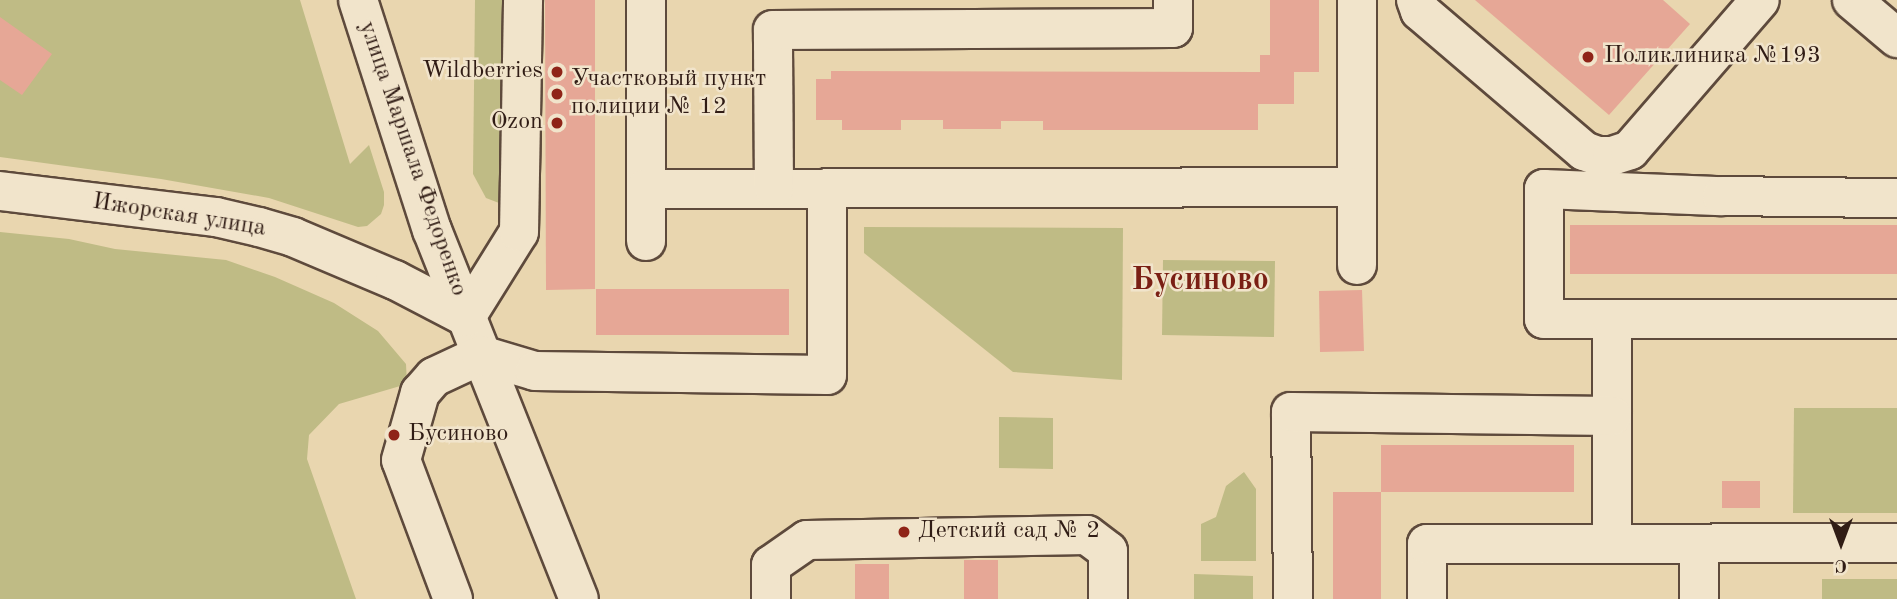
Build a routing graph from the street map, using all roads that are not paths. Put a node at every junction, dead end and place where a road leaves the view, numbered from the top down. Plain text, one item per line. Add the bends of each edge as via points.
1 (358, 0) edge
2 (523, 0) edge
3 (646, 0) edge
4 (1172, 0) edge
5 (1357, 0) edge
6 (1416, 0) edge
7 (1760, 0) edge
8 (1852, 0) edge
9 (1893, 25) edge
10 (1357, 187) junction
11 (774, 188) junction
12 (827, 188) junction
13 (646, 189) junction
14 (0, 191) edge
15 (1897, 198) edge
16 (646, 241) dead end
17 (1357, 265) dead end
18 (466, 317) junction
19 (1612, 319) junction
20 (1897, 319) edge
21 (481, 355) junction
22 (1612, 416) junction
23 (1897, 543) edge
24 (1612, 544) junction
25 (1699, 544) junction
26 (453, 599) edge
27 (579, 599) edge
28 (771, 599) edge
29 (1108, 599) edge
30 (1293, 599) edge
31 (1427, 599) edge
32 (1699, 599) edge

1 - 18 street, улица Маршала Федоренко via 416,186
2 - 18 street via 519,232
3 - 13 street
4 - 11 street via 1173,28 773,30
5 - 10 street
6 - 7 street via 1420,11 1584,151 1612,156 1630,150
8 - 9 street
10 - 12 street
10 - 17 street
11 - 12 street
11 - 13 street
12 - 21 street via 827,375 535,371
13 - 16 street
14 - 18 street, Ижорская улица via 259,226 395,280
15 - 19 street via 1544,189 1544,319
18 - 21 street, улица Маршала Федоренко
19 - 20 street
19 - 22 street
21 - 26 street via 434,377 420,393 401,460
21 - 27 street, улица Маршала Федоренко
22 - 24 street
22 - 30 street via 1290,412
23 - 25 street
24 - 25 street
24 - 31 street via 1427,544
25 - 32 street
28 - 29 street via 771,565 807,540 1087,535 1108,551

